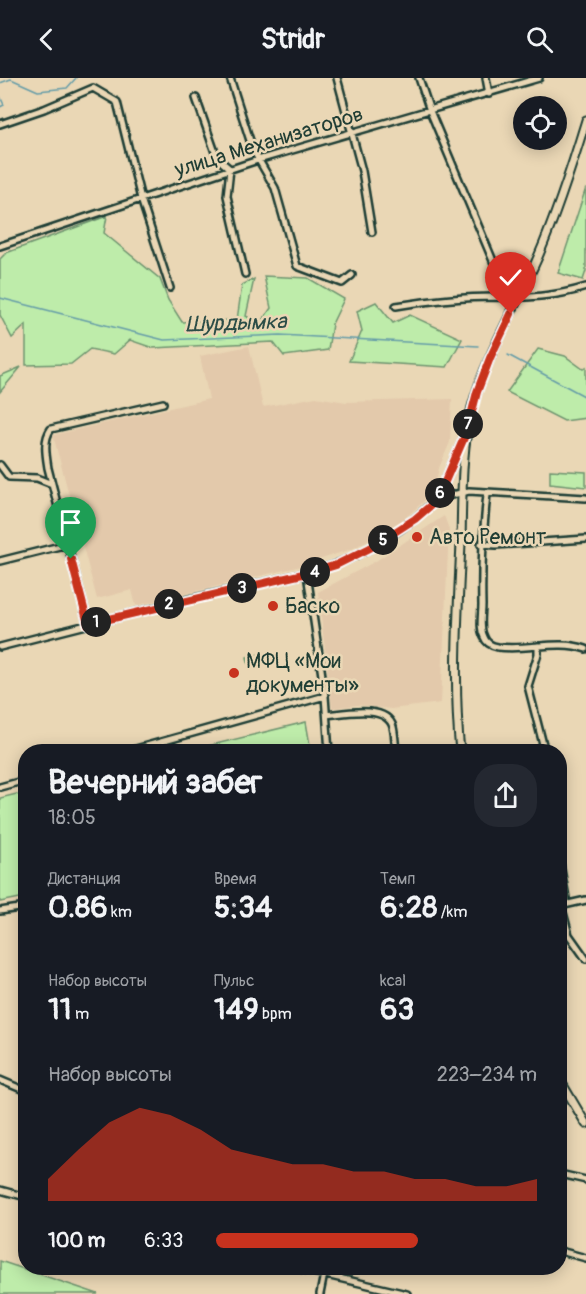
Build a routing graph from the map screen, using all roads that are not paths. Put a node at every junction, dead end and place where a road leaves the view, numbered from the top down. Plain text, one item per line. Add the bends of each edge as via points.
1 (230, 78) edge
2 (337, 78) edge
3 (419, 78) edge
4 (486, 78) edge
5 (539, 78) edge
6 (489, 94) junction
7 (196, 98) dead end
8 (430, 111) junction
9 (586, 120) edge
10 (0, 124) edge
11 (353, 133) junction
12 (258, 160) junction
13 (230, 169) junction
14 (141, 199) junction
15 (372, 232) dead end
16 (0, 246) edge
17 (245, 274) dead end
18 (352, 275) dead end
19 (586, 287) edge
20 (170, 288) dead end
21 (519, 298) junction
22 (507, 299) junction
23 (396, 306) dead end
24 (163, 403) dead end
25 (467, 431) junction
26 (0, 465) edge
27 (52, 484) junction
28 (462, 493) junction
29 (488, 494) junction
30 (586, 498) edge
31 (437, 500) junction
32 (586, 539) edge
33 (68, 544) junction
34 (481, 544) junction
35 (0, 561) edge
36 (307, 574) junction
37 (88, 624) junction
38 (538, 646) junction
39 (0, 647) edge
40 (586, 649) edge
41 (325, 696) junction
42 (327, 715) junction
43 (154, 744) edge
44 (329, 744) edge
45 (395, 744) edge
46 (459, 744) edge
47 (543, 744) edge
48 (18, 782) edge
49 (0, 787) edge
50 (586, 900) edge
51 (567, 904) edge
52 (18, 908) edge
53 (0, 911) edge
54 (567, 925) edge
55 (586, 959) edge
56 (0, 1080) edge
57 (18, 1088) edge
58 (567, 1092) edge
59 (586, 1124) edge
60 (567, 1176) edge
61 (586, 1180) edge
62 (0, 1190) edge
63 (18, 1195) edge
64 (567, 1253) edge
65 (586, 1258) edge
66 (321, 1275) edge
67 (335, 1275) edge
68 (370, 1285) junction
69 (320, 1294) edge
70 (369, 1294) edge
71 (407, 1294) edge

1 - 12 street
2 - 11 street
3 - 8 street
4 - 6 street
5 - 6 street, улица Механизаторов
6 - 8 street, улица Механизаторов
7 - 13 street via 218,158
8 - 11 street, улица Механизаторов
8 - 22 street
9 - 21 main road via 543,245
10 - 14 street via 93,88 117,102
11 - 12 street, улица Механизаторов
11 - 15 street
12 - 13 street, улица Механизаторов
12 - 18 street via 275,189 297,267 342,283
13 - 14 street, улица Механизаторов
13 - 17 street via 227,196
14 - 16 street, улица Механизаторов
14 - 20 street
19 - 21 street
21 - 22 street
21 - 25 main road via 490,358
22 - 23 street
24 - 27 street via 51,429 46,451
25 - 28 main road
25 - 31 street
26 - 27 street via 9,477 37,477
27 - 33 street
28 - 29 street
28 - 31 street
28 - 46 main road via 456,649
29 - 30 street
29 - 34 street
31 - 36 street via 370,548
32 - 34 street
33 - 35 street
33 - 37 street
34 - 38 street via 484,639 497,646
36 - 37 street
36 - 41 street
37 - 39 street
38 - 40 street
38 - 47 street via 528,686
41 - 42 street
41 - 43 street
42 - 44 street
42 - 45 street via 382,715 391,722
48 - 49 street
50 - 51 street
52 - 53 street
54 - 55 street via 569,935
56 - 57 street
58 - 59 main road
60 - 61 street
62 - 63 street
64 - 65 street
66 - 69 street
67 - 68 street
68 - 70 street
68 - 71 street

